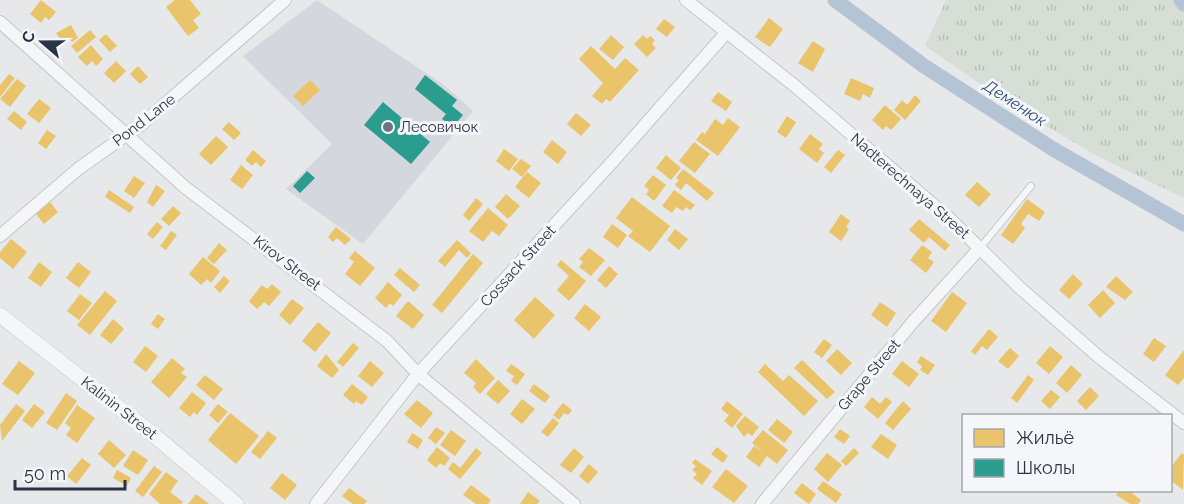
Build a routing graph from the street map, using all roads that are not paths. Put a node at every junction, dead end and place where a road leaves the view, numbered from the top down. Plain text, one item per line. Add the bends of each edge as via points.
1 (285, 0) edge
2 (686, 0) edge
3 (0, 22) edge
4 (726, 33) junction
5 (126, 134) junction
6 (1031, 186) dead end
7 (0, 236) edge
8 (979, 249) junction
9 (0, 315) edge
10 (418, 374) junction
11 (1184, 423) edge
12 (236, 504) edge
13 (316, 504) edge
14 (574, 504) edge
15 (762, 504) edge

1 - 5 street, Pond Lane
2 - 4 street, Nadterechnaya Street
3 - 5 street, Kirov Street
4 - 8 street, Nadterechnaya Street via 851,134
4 - 10 street, Cossack Street
5 - 7 street, Pond Lane
5 - 10 street, Kirov Street via 186,188 387,341
6 - 8 lane
8 - 11 street, Nadterechnaya Street via 1099,357
8 - 15 street, Grape Street via 912,323
9 - 12 street, Kalinin Street
10 - 13 street, Cossack Street
10 - 14 street, Kirov Street

